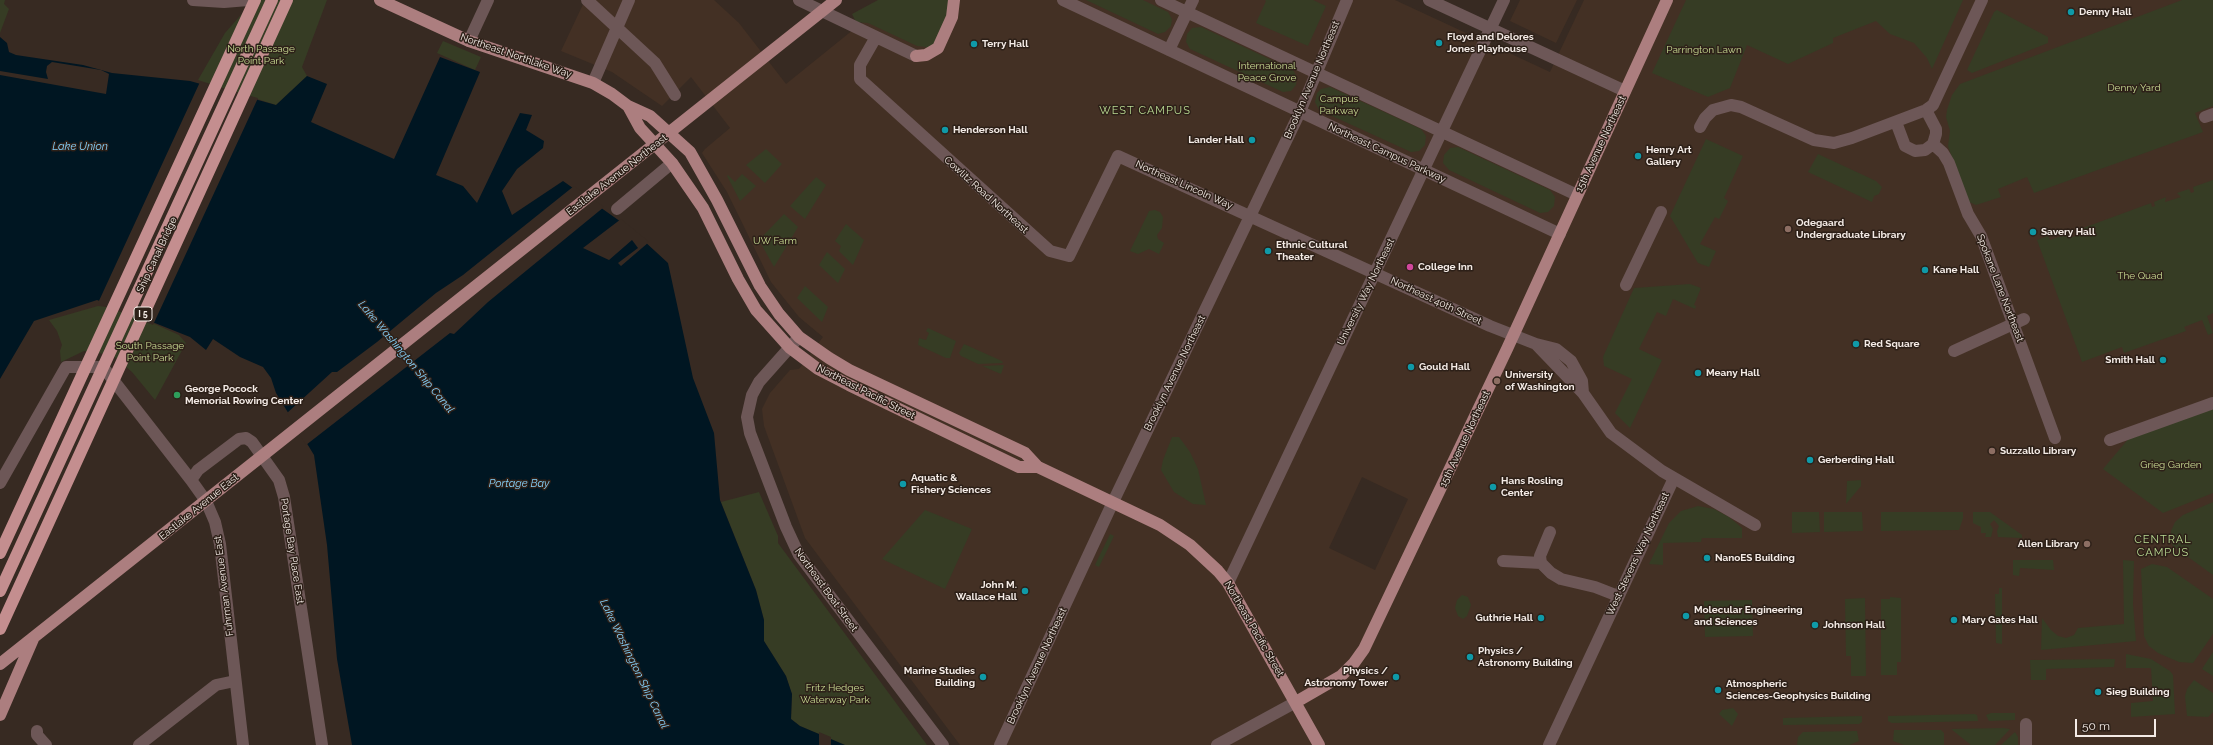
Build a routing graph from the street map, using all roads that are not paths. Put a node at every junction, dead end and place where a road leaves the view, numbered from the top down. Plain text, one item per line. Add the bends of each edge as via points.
1 (193, 0) edge
2 (248, 0) edge
3 (255, 0) edge
4 (272, 0) edge
5 (287, 0) edge
6 (380, 0) edge
7 (488, 0) edge
8 (587, 0) edge
9 (629, 0) edge
10 (798, 0) edge
11 (954, 0) edge
12 (1063, 0) edge
13 (1161, 0) edge
14 (1192, 0) edge
15 (1347, 0) edge
16 (1429, 0) edge
17 (1504, 0) edge
18 (1667, 0) edge
19 (1982, 0) edge
20 (831, 4) edge
21 (1187, 12) junction
22 (616, 29) junction
23 (1491, 29) junction
24 (876, 37) junction
25 (469, 41) junction
26 (1169, 50) junction
27 (916, 56) joint
28 (1316, 72) junction
29 (593, 83) junction
30 (1625, 91) junction
31 (675, 96) dead end
32 (628, 106) junction
33 (1926, 110) junction
34 (1300, 112) junction
35 (1896, 122) junction
36 (1700, 127) dead end
37 (1442, 132) junction
38 (1932, 144) junction
39 (690, 152) joint
40 (1118, 156) joint
41 (672, 162) junction
42 (1424, 171) junction
43 (1578, 195) junction
44 (617, 209) dead end
45 (1661, 212) dead end
46 (1251, 215) junction
47 (1560, 234) junction
48 (1375, 273) junction
49 (1626, 285) dead end
50 (2019, 321) junction
51 (1513, 335) junction
52 (799, 337) junction
53 (790, 348) junction
54 (398, 349) joint
55 (1954, 351) dead end
56 (2213, 403) edge
57 (2055, 438) dead end
58 (2110, 440) dead end
59 (1038, 467) junction
60 (1674, 478) junction
61 (191, 480) junction
62 (0, 483) edge
63 (206, 501) junction
64 (1113, 502) junction
65 (1755, 525) dead end
66 (1550, 532) dead end
67 (0, 553) edge
68 (1503, 561) dead end
69 (1541, 563) junction
70 (1228, 583) junction
71 (0, 591) edge
72 (1613, 594) dead end
73 (0, 629) edge
74 (34, 638) junction
75 (0, 664) edge
76 (235, 681) junction
77 (1296, 702) junction
78 (0, 715) edge
79 (2026, 724) dead end
80 (37, 731) dead end
81 (46, 745) edge
82 (139, 745) edge
83 (243, 745) edge
84 (322, 745) edge
85 (943, 745) edge
86 (1000, 745) edge
87 (1217, 745) edge
88 (1319, 745) edge
89 (1549, 745) edge
90 (2026, 745) edge

1 - 2 street
3 - 67 highway, Ship Canal Bridge
4 - 71 highway, Ship Canal Bridge
5 - 73 highway, Ship Canal Bridge / I 5
6 - 25 main road, Northeast Northlake Way
7 - 25 street
8 - 22 street
9 - 22 street
10 - 24 street
11 - 27 main road via 952,17 938,48 926,56
12 - 26 street, Northeast Campus Parkway
13 - 21 street
14 - 21 street
15 - 28 street, Brooklyn Avenue Northeast
16 - 23 street
17 - 23 street, University Way Northeast
18 - 30 main road, 15th Avenue Northeast
19 - 33 street via 1933,105
20 - 54 main road, Eastlake Avenue Northeast
21 - 26 street
21 - 28 street
22 - 29 street
22 - 31 street via 655,63
23 - 30 street
23 - 37 street, University Way Northeast
24 - 27 street
24 - 40 street, Cowlitz Road Northeast via 860,65 860,80 1050,251 1069,256
25 - 29 main road, Northeast Northlake Way
26 - 34 street, Northeast Campus Parkway
28 - 34 street, Brooklyn Avenue Northeast
28 - 37 street
29 - 32 main road, Northeast Northlake Way
30 - 43 main road, 15th Avenue Northeast
32 - 39 main road, Northeast Northlake Way via 650,116
32 - 41 main road, Northeast Northlake Way via 640,128
33 - 35 street
33 - 38 street via 1936,129
34 - 42 street, Northeast Campus Parkway
34 - 46 street, Brooklyn Avenue Northeast
35 - 36 street via 1842,142 1828,142 1814,140 1741,107 1731,105 1713,110 1704,118
35 - 38 street via 1901,140 1910,150 1924,150
37 - 42 street, University Way Northeast
37 - 43 street
38 - 50 street, Spokane Lane Northeast via 1943,153 1949,163 1968,214 1981,236
39 - 52 main road, Northeast Pacific Street via 760,286
40 - 46 street, Northeast Lincoln Way
41 - 44 street
41 - 53 main road, Northeast Pacific Street via 703,208 746,295 767,324
42 - 47 street, Northeast Campus Parkway
42 - 48 street, University Way Northeast
43 - 47 main road, 15th Avenue Northeast
45 - 49 street
46 - 48 street, Northeast 40th Street
46 - 64 street, Brooklyn Avenue Northeast
47 - 51 main road, 15th Avenue Northeast
48 - 51 street, Northeast 40th Street
48 - 70 street, University Way Northeast
50 - 55 street
50 - 57 street, Spokane Lane Northeast
51 - 60 street via 1536,344 1583,393 1611,433
51 - 77 main road, 15th Avenue Northeast via 1364,649 1341,676
52 - 53 street, Northeast Boat Street
52 - 59 main road, Northeast Pacific Street via 850,370 1025,453
53 - 59 main road, Northeast Pacific Street via 818,369 856,389 1019,467
53 - 85 street, Northeast Boat Street via 755,388 749,402 747,418 750,433 786,527 799,555
54 - 63 main road, Eastlake Avenue East
56 - 58 street
59 - 64 main road, Northeast Pacific Street
60 - 65 street
60 - 89 street, West Stevens Way Northeast
61 - 62 street, Fuhrman Avenue East via 103,366 66,367
61 - 63 street, Fuhrman Avenue East
61 - 84 street, Portage Bay Place East via 198,470 239,440 246,438 252,442 280,480
63 - 74 main road, Eastlake Avenue East
63 - 76 street, Fuhrman Avenue East via 215,522 220,544
64 - 70 main road, Northeast Pacific Street via 1181,538 1204,557
64 - 86 street, Brooklyn Avenue Northeast
66 - 69 street via 1540,556
68 - 69 street
69 - 72 street via 1561,579
70 - 77 main road, Northeast Pacific Street
74 - 75 main road, Eastlake Avenue East
74 - 78 main road
76 - 82 street via 216,685
76 - 83 street, Fuhrman Avenue East
77 - 87 street, 15th Avenue Northeast
77 - 88 main road, Northeast Pacific Street
79 - 90 street
80 - 81 street via 37,735

